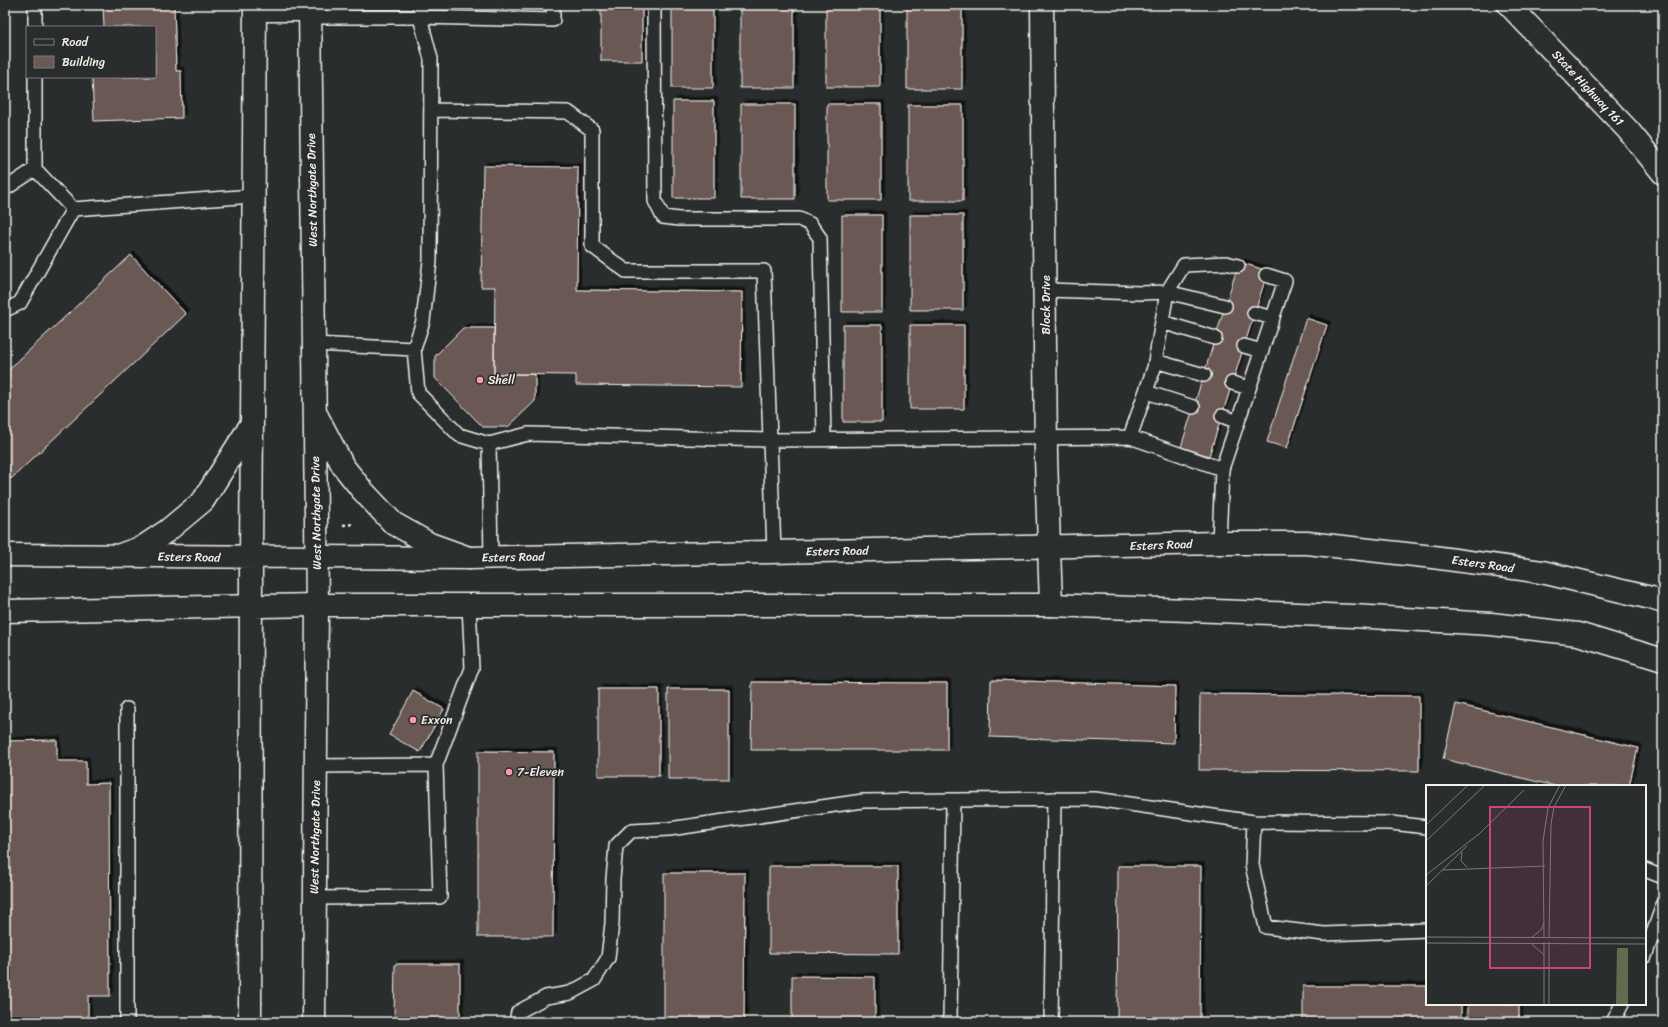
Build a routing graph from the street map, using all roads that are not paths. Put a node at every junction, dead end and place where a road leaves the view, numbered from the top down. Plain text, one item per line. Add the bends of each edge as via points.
1 (35, 5) edge
2 (553, 5) edge
3 (654, 5) edge
4 (1042, 5) edge
5 (1509, 5) edge
6 (255, 8) edge
7 (310, 11) edge
8 (420, 11) edge
9 (35, 26) edge
10 (35, 78) edge
11 (431, 110) junction
12 (35, 169) junction
13 (1663, 173) edge
14 (5, 189) edge
15 (254, 196) junction
16 (73, 209) junction
17 (1238, 266) dead end
18 (1266, 275) dead end
19 (1046, 290) junction
20 (1167, 292) junction
21 (1225, 306) dead end
22 (5, 310) edge
23 (1254, 313) dead end
24 (1273, 318) junction
25 (1162, 322) junction
26 (1215, 338) dead end
27 (314, 344) junction
28 (1244, 346) dead end
29 (414, 349) junction
30 (1262, 351) junction
31 (1155, 361) junction
32 (1204, 375) dead end
33 (1232, 383) dead end
34 (1249, 388) junction
35 (1146, 392) junction
36 (1193, 407) dead end
37 (315, 411) junction
38 (1222, 416) dead end
39 (1238, 422) junction
40 (252, 423) junction
41 (1130, 437) junction
42 (1046, 438) junction
43 (770, 440) junction
44 (824, 440) junction
45 (489, 444) junction
46 (1222, 469) junction
47 (1219, 543) junction
48 (1050, 547) junction
49 (774, 552) junction
50 (5, 556) edge
51 (116, 556) junction
52 (317, 557) junction
53 (251, 558) junction
54 (469, 558) junction
55 (491, 558) junction
56 (1663, 602) edge
57 (317, 605) junction
58 (469, 605) junction
59 (1051, 605) junction
60 (251, 606) junction
61 (5, 611) edge
62 (1663, 660) edge
63 (127, 709) dead end
64 (436, 765) junction
65 (316, 766) junction
66 (1054, 799) junction
67 (953, 800) junction
68 (1254, 822) junction
69 (1426, 827) edge
70 (1646, 870) edge
71 (1663, 878) edge
72 (314, 898) junction
73 (1663, 905) edge
74 (1426, 930) edge
75 (1646, 953) edge
76 (1622, 1005) edge
77 (128, 1022) edge
78 (250, 1022) edge
79 (314, 1022) edge
80 (516, 1022) edge
81 (950, 1022) edge
82 (1051, 1022) edge
83 (1613, 1022) edge

1 - 9 lane
2 - 8 lane via 553,20
3 - 44 lane via 655,201 662,217 799,219 810,224 820,238
4 - 19 main road, Block Drive
5 - 13 main road, State Highway 161 via 1628,130
6 - 7 main road
6 - 15 main road
7 - 8 lane
7 - 27 main road, West Northgate Drive
8 - 11 lane via 431,59
10 - 12 lane
11 - 29 lane via 430,261 423,321
11 - 43 lane via 568,112 592,130 592,246 626,271 764,271
12 - 14 lane
12 - 16 lane
15 - 16 lane
15 - 40 main road
16 - 22 lane via 20,303
17 - 20 lane via 1226,263 1184,265
18 - 24 lane via 1285,281
19 - 20 lane
19 - 42 main road, Block Drive
20 - 21 lane
20 - 25 lane
23 - 24 lane
24 - 30 lane
25 - 26 lane
25 - 31 lane
27 - 29 lane
27 - 37 main road, West Northgate Drive
28 - 30 lane
29 - 45 lane via 418,393 459,435
30 - 34 lane
31 - 32 lane
31 - 35 lane
33 - 34 lane
34 - 39 lane
35 - 36 lane
35 - 41 lane
37 - 52 main road, West Northgate Drive
37 - 54 main road via 343,466 393,523 430,544
38 - 39 lane
39 - 46 lane
40 - 51 main road via 203,501 143,547
40 - 53 main road
41 - 42 lane
41 - 46 lane
42 - 44 lane
42 - 48 main road, Block Drive
43 - 44 lane
43 - 45 lane via 528,434
43 - 49 lane
45 - 55 lane
46 - 47 lane
47 - 48 main road, Esters Road
47 - 56 main road, Esters Road via 1307,543 1433,557 1542,572
48 - 49 main road, Esters Road
48 - 59 main road, Block Drive
49 - 55 main road, Esters Road
50 - 51 main road, Esters Road
51 - 53 main road, Esters Road
52 - 53 main road, Esters Road
52 - 54 main road, Esters Road
52 - 57 main road, West Northgate Drive
53 - 60 main road
54 - 55 main road, Esters Road
57 - 58 main road
57 - 60 main road
57 - 65 main road, West Northgate Drive
58 - 59 main road
58 - 64 lane via 472,668
59 - 62 main road via 1353,616 1491,624 1578,634
60 - 61 main road
60 - 78 main road
63 - 77 lane
64 - 65 lane
64 - 72 lane via 440,897
65 - 72 main road, West Northgate Drive
66 - 67 lane
66 - 68 lane via 1095,799
66 - 82 lane
67 - 80 lane via 863,801 669,829 631,831 616,846 608,958 594,980 570,993 546,997 518,1012
67 - 81 lane
68 - 69 lane via 1391,823
68 - 74 lane via 1252,865 1266,928 1324,934
70 - 71 lane
72 - 79 main road, West Northgate Drive
73 - 75 lane
76 - 83 lane

